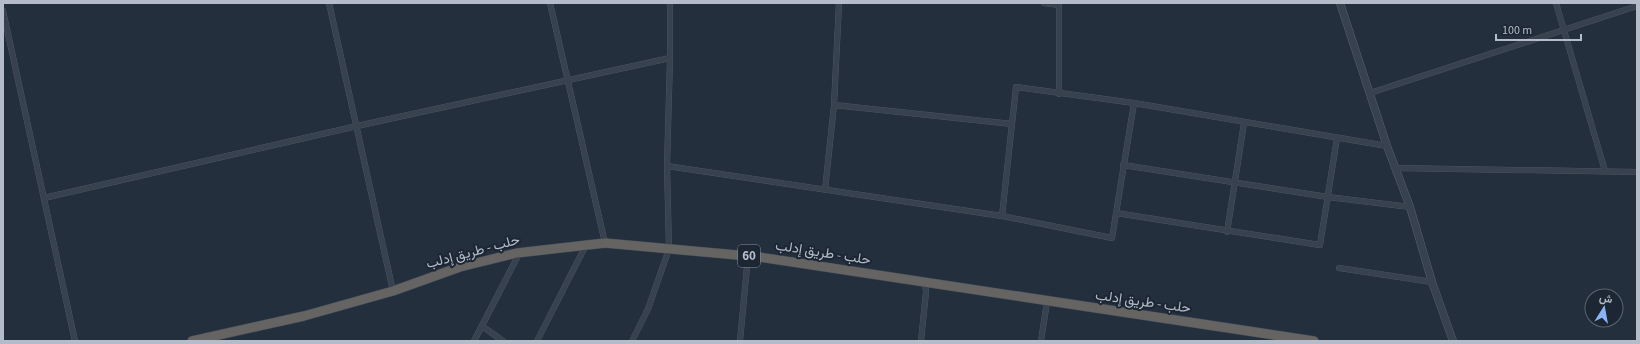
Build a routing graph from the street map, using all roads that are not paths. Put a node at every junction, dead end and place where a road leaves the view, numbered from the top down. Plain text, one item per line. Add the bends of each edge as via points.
1 (329, 3) edge
2 (550, 3) edge
3 (670, 3) edge
4 (839, 3) edge
5 (1044, 3) edge
6 (1340, 3) edge
7 (1556, 3) edge
8 (1059, 4) edge
9 (1637, 6) edge
10 (3, 11) edge
11 (1563, 29) junction
12 (6, 45) edge
13 (670, 58) junction
14 (567, 80) junction
15 (1370, 92) junction
16 (1059, 94) junction
17 (1134, 104) junction
18 (834, 105) junction
19 (1244, 123) junction
20 (1012, 124) junction
21 (357, 126) junction
22 (1337, 138) junction
23 (1387, 146) junction
24 (1124, 165) junction
25 (667, 166) junction
26 (1396, 168) junction
27 (1605, 171) junction
28 (1637, 172) edge
29 (1234, 184) junction
30 (826, 190) junction
31 (1328, 197) junction
32 (44, 198) junction
33 (1410, 206) junction
34 (1116, 213) junction
35 (1002, 216) junction
36 (1227, 232) junction
37 (605, 242) junction
38 (586, 245) junction
39 (669, 249) junction
40 (520, 252) junction
41 (748, 256) junction
42 (1338, 268) dead end
43 (1432, 282) junction
44 (925, 283) junction
45 (393, 291) junction
46 (1047, 302) junction
47 (482, 326) junction
48 (75, 341) edge
49 (192, 341) edge
50 (474, 341) edge
51 (503, 341) edge
52 (537, 341) edge
53 (632, 341) edge
54 (740, 341) edge
55 (921, 341) edge
56 (1041, 341) edge
57 (1314, 341) edge
58 (1453, 341) edge

1 - 21 street
2 - 14 street
3 - 13 street
4 - 18 street
5 - 8 street
6 - 15 street
7 - 11 street
8 - 16 street
9 - 11 street
10 - 12 street
11 - 15 street
11 - 27 street
12 - 32 street
13 - 14 street
13 - 25 street
14 - 21 street
14 - 37 street
15 - 23 street
16 - 17 street
16 - 20 street via 1016,87
17 - 19 street
17 - 24 street
18 - 20 street
18 - 30 street
19 - 22 street
19 - 29 street
20 - 35 street
21 - 32 street
21 - 45 street
22 - 23 street
22 - 31 street
23 - 26 street
24 - 29 street
24 - 34 street
25 - 30 street
25 - 39 street
26 - 27 street
26 - 33 street
27 - 28 street
29 - 31 street
29 - 36 street
30 - 35 street
31 - 33 street
31 - 36 street via 1320,246
32 - 48 street
33 - 43 street
34 - 35 street via 1112,238
34 - 36 street
37 - 38 highway, حلب - طريق إدلب / 60
37 - 39 highway, حلب - طريق إدلب / 60
38 - 40 highway, حلب - طريق إدلب / 60
38 - 52 street
39 - 41 highway, حلب - طريق إدلب / 60
39 - 53 street via 648,310
40 - 45 highway, حلب - طريق إدلب / 60 via 460,267
40 - 47 street
41 - 44 highway, حلب - طريق إدلب / 60
41 - 54 street
42 - 43 street
43 - 58 street
44 - 46 highway, حلب - طريق إدلب / 60
44 - 55 street
45 - 49 highway, حلب - طريق إدلب / 60 via 304,316
46 - 56 street
46 - 57 highway, حلب - طريق إدلب / 60
47 - 50 street
47 - 51 street

